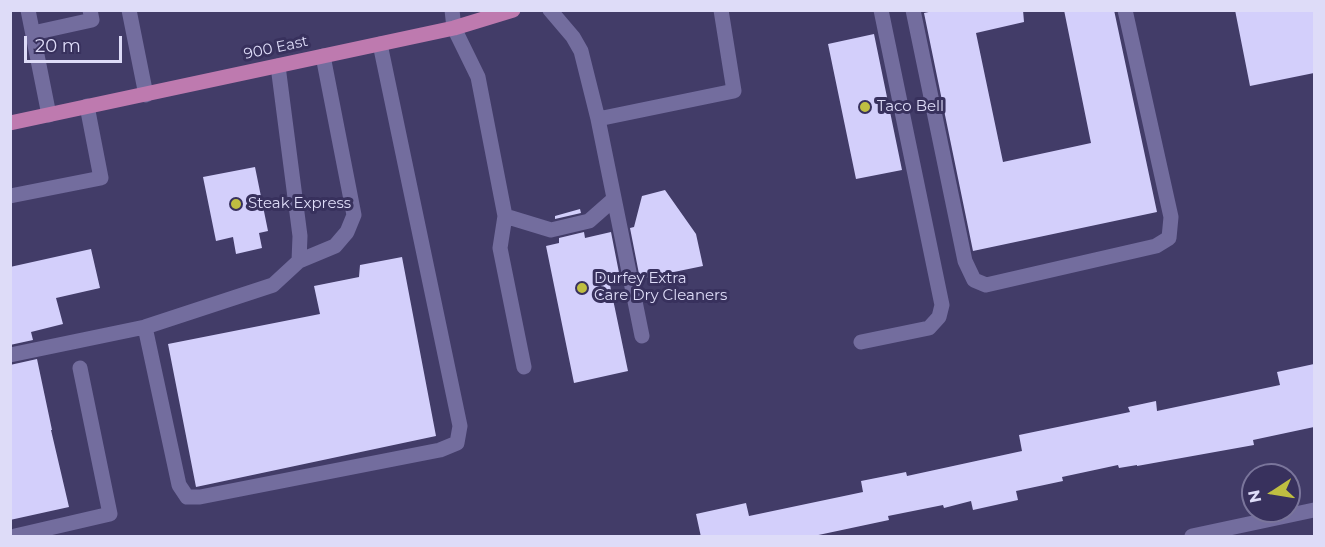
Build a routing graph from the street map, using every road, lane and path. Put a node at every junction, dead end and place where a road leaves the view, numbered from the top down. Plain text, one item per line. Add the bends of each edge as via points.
1 (28, 10) edge
2 (90, 10) edge
3 (129, 10) edge
4 (452, 10) edge
5 (513, 10) edge
6 (550, 10) edge
7 (721, 10) edge
8 (881, 10) edge
9 (913, 10) edge
10 (1125, 10) edge
11 (454, 28) junction
12 (33, 33) junction
13 (380, 44) junction
14 (323, 56) junction
15 (278, 66) junction
16 (147, 95) junction
17 (87, 106) junction
18 (49, 115) junction
19 (598, 119) junction
20 (10, 123) edge
21 (10, 196) edge
22 (614, 199) junction
23 (505, 216) junction
24 (299, 261) junction
25 (145, 327) junction
26 (642, 336) dead end
27 (861, 342) dead end
28 (10, 355) edge
29 (524, 367) dead end
30 (80, 368) dead end
31 (1314, 510) edge
32 (15, 537) edge
33 (1192, 537) edge

1 - 12 street
2 - 12 street via 92,20
3 - 16 street
4 - 11 street
5 - 11 main road, 900 East
6 - 19 street via 581,51
7 - 19 street via 734,91
8 - 27 street via 942,305 939,317 928,328
9 - 10 street via 965,261 974,280 986,285 1156,246 1169,238 1171,217
11 - 13 main road, 900 East
11 - 23 street via 478,77
12 - 18 street
13 - 14 main road, 900 East
13 - 25 street via 460,426 457,443 440,450 186,497 179,485
14 - 15 main road, 900 East
14 - 24 street via 354,215 335,246
15 - 16 main road, 900 East
15 - 24 street via 300,236
16 - 17 main road, 900 East
17 - 18 main road, 900 East
17 - 21 street via 101,178
18 - 20 main road, 900 East
19 - 22 street
22 - 23 street via 589,221 551,230
22 - 26 street
23 - 29 street via 500,248
24 - 25 street via 273,285
25 - 28 street
30 - 32 street via 110,514
31 - 33 street

